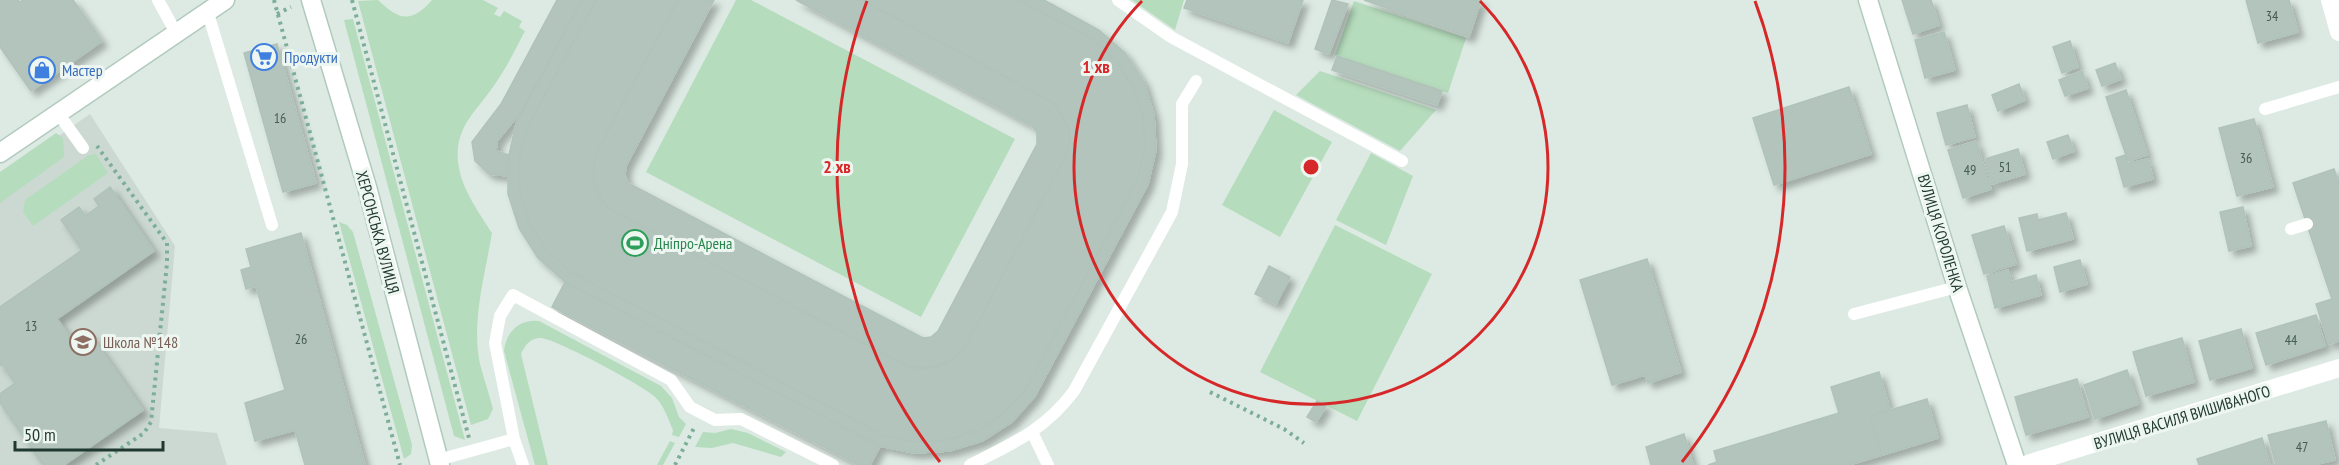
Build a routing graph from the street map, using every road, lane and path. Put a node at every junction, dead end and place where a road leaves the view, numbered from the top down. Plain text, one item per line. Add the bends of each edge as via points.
1 (158, 0) edge
2 (225, 0) edge
3 (273, 0) edge
4 (311, 0) edge
5 (352, 0) edge
6 (1118, 0) edge
7 (1868, 0) edge
8 (2330, 0) edge
9 (291, 7) dead end
10 (207, 10) junction
11 (277, 14) junction
12 (175, 31) junction
13 (2339, 32) edge
14 (1196, 81) dead end
15 (2339, 87) edge
16 (2265, 109) dead end
17 (58, 112) junction
18 (97, 145) dead end
19 (83, 148) dead end
20 (0, 153) edge
21 (1401, 161) dead end
22 (2307, 224) dead end
23 (272, 225) dead end
24 (2291, 229) dead end
25 (1957, 287) junction
26 (1854, 314) dead end
27 (2339, 368) edge
28 (1210, 392) dead end
29 (695, 427) dead end
30 (1032, 432) junction
31 (514, 439) junction
32 (1304, 443) dead end
33 (473, 451) junction
34 (439, 463) edge
35 (96, 465) edge
36 (400, 465) edge
37 (523, 465) edge
38 (675, 465) edge
39 (833, 465) edge
40 (970, 465) edge
41 (1048, 465) edge
42 (2016, 465) edge
43 (2024, 465) edge

1 - 12 lane
2 - 10 street
3 - 11 path
4 - 34 street, ХЕРСОНСЬКА ВУЛИЦЯ via 367,187
5 - 33 path
6 - 21 lane via 1171,37
7 - 25 street, ВУЛИЦЯ КОРОЛЕНКА
8 - 13 street
9 - 11 path
10 - 12 street
10 - 23 lane
11 - 36 path
12 - 17 street
14 - 30 lane via 1182,104 1182,164 1172,212 1074,392 1057,414
15 - 16 lane
17 - 19 lane
17 - 20 street
18 - 35 path via 167,243 167,263 151,422 144,433
22 - 24 lane
25 - 26 lane
25 - 42 street, ВУЛИЦЯ КОРОЛЕНКА
27 - 43 street, ВУЛИЦЯ ВАСИЛЯ ВИШИВАНОГО
28 - 32 path
29 - 38 path
30 - 40 lane
30 - 41 lane
31 - 33 lane
31 - 37 lane
31 - 39 lane via 495,343 500,316 513,295 671,380 690,407 715,420 741,419
33 - 34 lane

